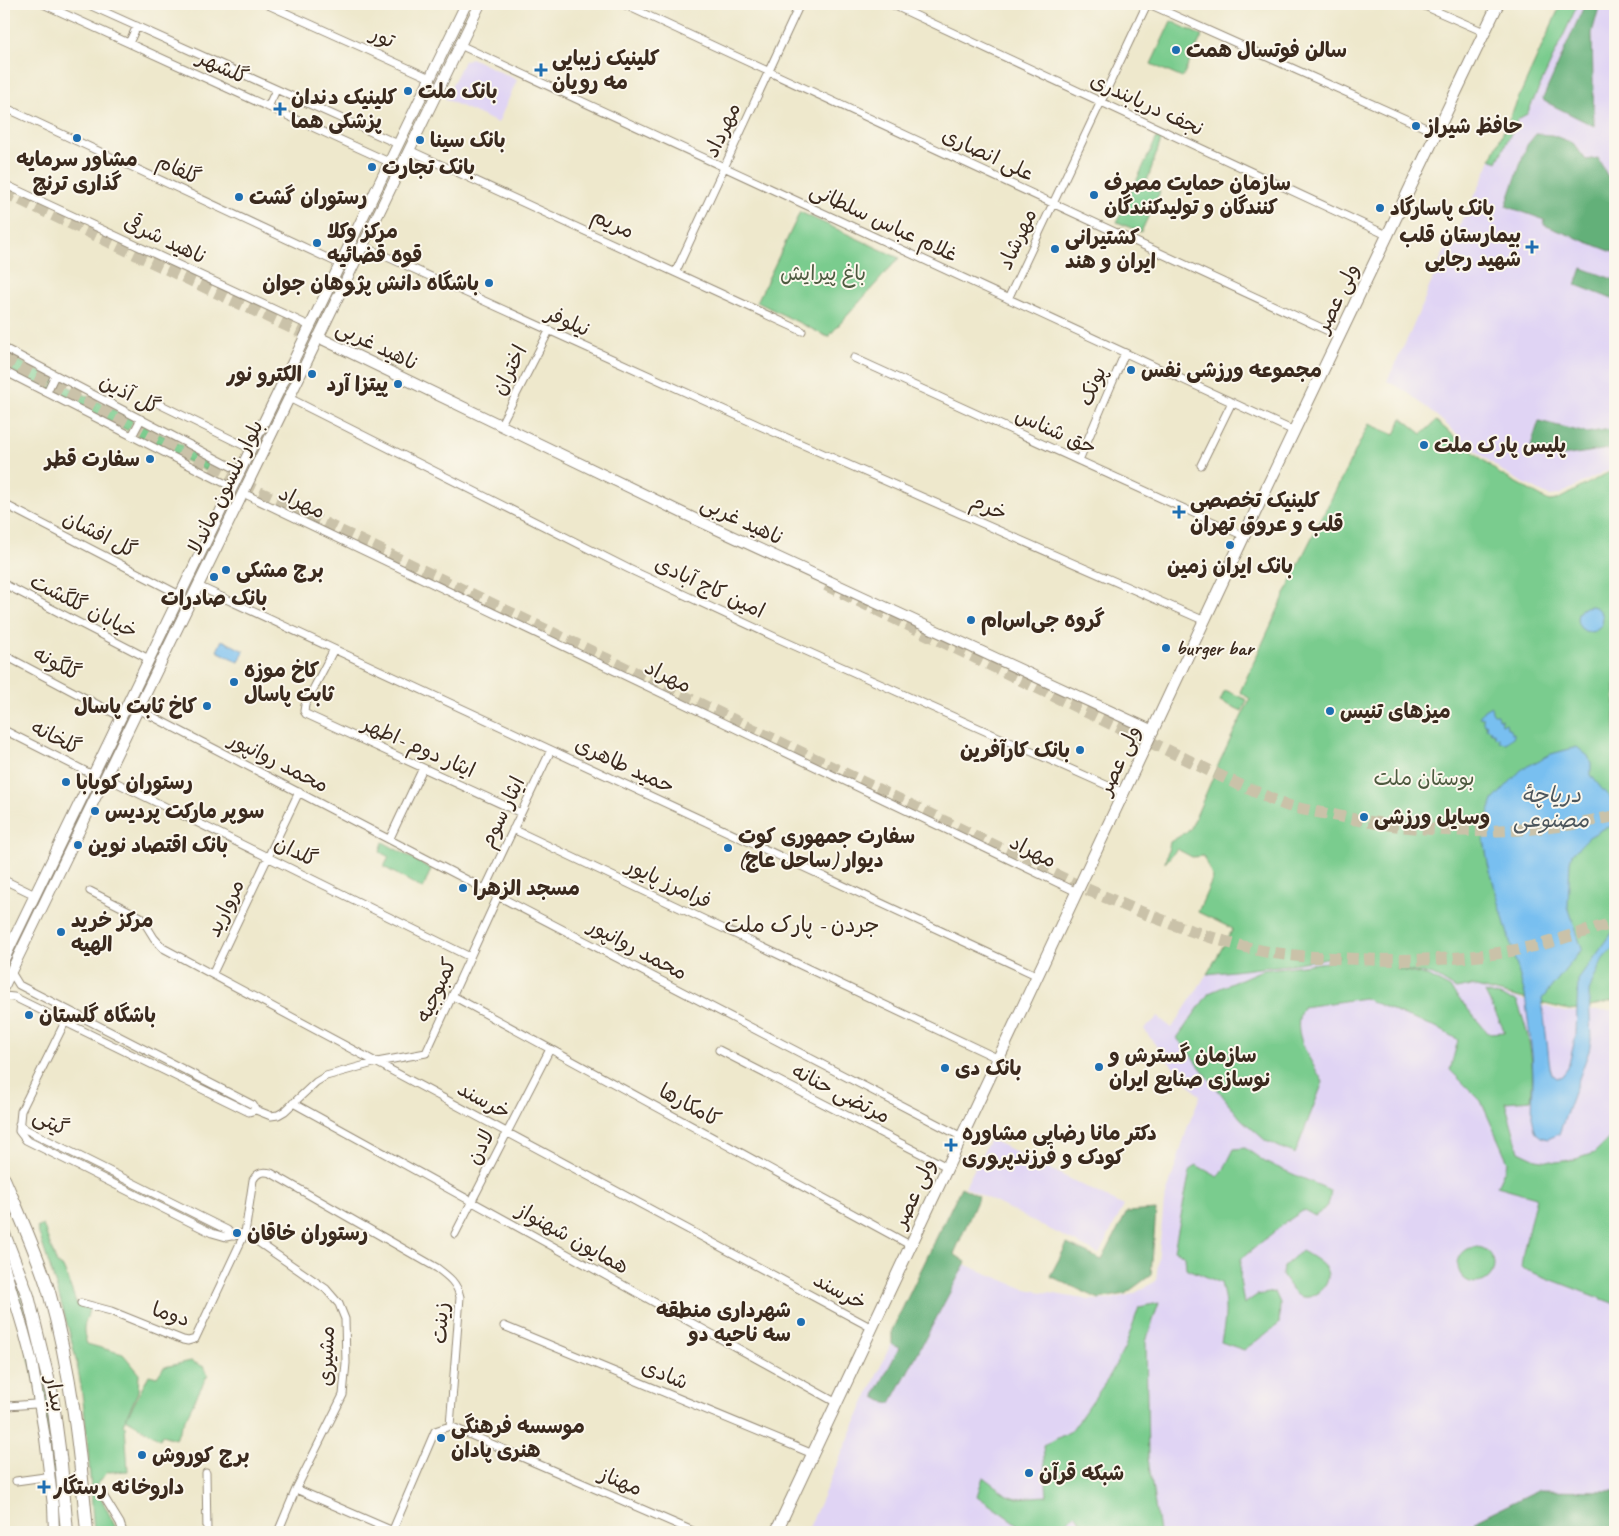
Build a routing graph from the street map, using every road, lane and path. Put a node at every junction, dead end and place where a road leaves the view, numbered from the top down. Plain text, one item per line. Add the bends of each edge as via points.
1 (43, 4) edge
2 (87, 4) edge
3 (266, 4) edge
4 (466, 4) edge
5 (480, 4) edge
6 (623, 4) edge
7 (800, 4) edge
8 (891, 4) edge
9 (1148, 4) edge
10 (1420, 4) edge
11 (1498, 4) edge
12 (137, 26) junction
13 (1484, 32) junction
14 (129, 43) junction
15 (460, 45) junction
16 (769, 71) junction
17 (430, 78) junction
18 (276, 90) junction
19 (1101, 102) junction
20 (4, 107) edge
21 (268, 107) junction
22 (1437, 133) junction
23 (398, 144) junction
24 (409, 150) junction
25 (389, 162) junction
26 (724, 168) junction
27 (4, 184) edge
28 (1053, 203) junction
29 (1389, 236) junction
30 (363, 246) junction
31 (340, 264) junction
32 (676, 271) junction
33 (1008, 299) junction
34 (310, 326) junction
35 (549, 331) junction
36 (802, 331) dead end
37 (1339, 336) junction
38 (318, 337) junction
39 (4, 348) edge
40 (1125, 352) junction
41 (854, 358) dead end
42 (4, 371) edge
43 (55, 375) junction
44 (46, 392) junction
45 (289, 398) junction
46 (1232, 402) junction
47 (157, 403) dead end
48 (141, 419) junction
49 (500, 424) junction
50 (760, 426) joint
51 (1294, 431) junction
52 (132, 436) junction
53 (251, 449) junction
54 (1079, 460) junction
55 (1201, 465) dead end
56 (240, 470) junction
57 (232, 487) junction
58 (243, 492) junction
59 (4, 504) edge
60 (1244, 536) junction
61 (4, 584) edge
62 (198, 586) junction
63 (180, 595) junction
64 (1205, 621) junction
65 (334, 649) junction
66 (4, 657) edge
67 (149, 659) junction
68 (160, 664) junction
69 (138, 708) junction
70 (121, 717) junction
71 (4, 730) edge
72 (1153, 731) junction
73 (551, 750) junction
74 (423, 768) junction
75 (93, 775) junction
76 (105, 776) junction
77 (299, 792) junction
78 (1124, 793) junction
79 (521, 813) junction
80 (513, 829) junction
81 (390, 838) junction
82 (268, 857) junction
83 (4, 880) edge
84 (485, 889) junction
85 (90, 891) dead end
86 (1077, 892) junction
87 (35, 895) junction
88 (498, 896) junction
89 (470, 957) junction
90 (4, 960) edge
91 (10, 972) junction
92 (213, 974) junction
93 (1038, 976) junction
94 (4, 986) edge
95 (4, 996) edge
96 (453, 996) junction
97 (70, 1012) junction
98 (64, 1021) junction
99 (550, 1049) junction
100 (719, 1050) dead end
101 (999, 1059) junction
102 (377, 1062) junction
103 (292, 1103) junction
104 (253, 1109) junction
105 (507, 1132) junction
106 (962, 1137) junction
107 (947, 1167) junction
108 (4, 1179) edge
109 (472, 1202) junction
110 (245, 1233) junction
111 (4, 1234) edge
112 (456, 1234) dead end
113 (4, 1244) edge
114 (910, 1245) junction
115 (4, 1265) edge
116 (18, 1270) junction
117 (4, 1284) edge
118 (81, 1303) dead end
119 (504, 1326) dead end
120 (872, 1328) junction
121 (837, 1403) junction
122 (35, 1404) junction
123 (8, 1406) dead end
124 (450, 1426) junction
125 (813, 1454) junction
126 (206, 1473) dead end
127 (45, 1477) junction
128 (16, 1481) dead end
129 (296, 1489) junction
130 (101, 1492) dead end
131 (49, 1532) edge
132 (54, 1532) edge
133 (67, 1532) edge
134 (87, 1532) edge
135 (123, 1532) edge
136 (207, 1532) edge
137 (278, 1532) edge
138 (393, 1532) edge
139 (695, 1532) edge
140 (776, 1532) edge

1 - 14 street, گلشهر
2 - 12 street, گلشهر
3 - 17 street, تور
4 - 17 main road, بلوار نلسون ماندلا
5 - 15 main road, بلوار نلسون ماندلا
6 - 16 street, علی انصاری
7 - 16 street, مهرداد
8 - 19 street, نجف دریابندری
9 - 19 street, مهرشاد
9 - 22 street
10 - 13 street
11 - 13 main road, ولی عصر
12 - 14 street
12 - 18 street, گلشهر
13 - 22 main road, ولی عصر
14 - 21 street, گلشهر
15 - 24 main road, بلوار نلسون ماندلا
15 - 26 street, غلام عباس سلطانی
16 - 26 street, مهرداد
16 - 28 street, علی انصاری
17 - 23 main road, بلوار نلسون ماندلا
18 - 21 street
18 - 23 street, گلشهر
19 - 28 street, مهرشاد
19 - 29 street, نجف دریابندری
20 - 31 street, گلفام
21 - 25 street, گلشهر
22 - 29 main road, ولی عصر
23 - 25 main road, بلوار نلسون ماندلا
24 - 30 main road, بلوار نلسون ماندلا
24 - 32 street, مریم
25 - 31 main road, بلوار نلسون ماندلا
26 - 32 street, مهرداد
26 - 33 street, غلام عباس سلطانی
27 - 34 street, ناهید شرقی
28 - 33 street, مهرشاد
28 - 37 street, علی انصاری
29 - 37 main road, ولی عصر
30 - 35 street, نیلوفر
30 - 38 main road, بلوار نلسون ماندلا
31 - 34 main road, بلوار نلسون ماندلا
32 - 36 street, مریم
33 - 40 street, غلام عباس سلطانی
34 - 53 main road, بلوار نلسون ماندلا
35 - 49 street, اختران
35 - 50 street, نیلوفر
37 - 51 main road, ولی عصر
38 - 45 main road, بلوار نلسون ماندلا
38 - 49 main road, ناهید غربی
39 - 43 street, گل آذین
40 - 46 street, غلام عباس سلطانی
40 - 54 street, پونک
41 - 54 street, حق شناس
42 - 44 street, گل آذین
43 - 44 street
43 - 48 street, گل آذین
44 - 52 street, گل آذین
45 - 58 main road, بلوار نلسون ماندلا
45 - 78 street, امین کاج آبادی via 629,569
46 - 51 street, غلام عباس سلطانی
46 - 55 street
47 - 53 street
48 - 52 street
48 - 56 street, گل آذین
49 - 72 main road, ناهید غربی via 697,520
50 - 64 street, خرم
51 - 60 main road, ولی عصر
52 - 57 street, گل آذین
53 - 56 main road, بلوار نلسون ماندلا
54 - 60 street, حق شناس
56 - 57 main road, بلوار نلسون ماندلا
57 - 63 main road, بلوار نلسون ماندلا
58 - 62 main road, بلوار نلسون ماندلا
58 - 86 street, مهراد
59 - 63 street, گل‌ افشان
60 - 64 main road, ولی عصر
61 - 67 street, خیابان گلگشت
62 - 65 street, حمید طاهری
62 - 68 main road, بلوار نلسون ماندلا
63 - 67 main road, بلوار نلسون ماندلا
64 - 72 main road, ولی عصر
65 - 73 street, حمید طاهری
65 - 74 street, ایثار دوم -اطهر via 304,711
66 - 70 street, گلگونه
67 - 68 main road
67 - 70 main road, بلوار نلسون ماندلا
68 - 69 main road, بلوار نلسون ماندلا
69 - 76 main road, بلوار نلسون ماندلا
69 - 77 street, محمد روانپور
70 - 75 main road, بلوار نلسون ماندلا
71 - 75 street, گلخانه
72 - 78 main road, ولی عصر
73 - 79 street, ایثار سوم
73 - 93 street, حمید طاهری
74 - 79 street, ایثار دوم -اطهر
74 - 81 street
75 - 87 main road, بلوار نلسون ماندلا
76 - 82 street, گلدان
76 - 91 main road, بلوار نلسون ماندلا
77 - 81 street, محمد روانپور
77 - 82 street, مروارید
78 - 86 main road, ولی عصر
79 - 80 street, ایثار سوم
80 - 84 street, ایثار سوم
80 - 101 street, فرامرز پایور
81 - 84 street, محمد روانپور
82 - 89 street, گلدان
82 - 92 street, مروارید
83 - 87 street
84 - 88 street, محمد روانپور
85 - 92 street, خرسند via 142,917 157,943
86 - 93 main road, ولی عصر
87 - 90 main road, بلوار نلسون ماندلا
88 - 89 street, کمبوجیه
88 - 106 street, محمد روانپور
89 - 96 street, کمبوجیه
91 - 94 main road, بلوار نلسون ماندلا
91 - 97 street via 19,985
92 - 102 street, خرسند
93 - 101 main road, ولی عصر
95 - 98 street via 14,997
96 - 99 street, کامکارها
96 - 102 street, کمبوجیه via 426,1053
97 - 98 street
97 - 104 street
98 - 104 street
98 - 110 street, گیتی via 21,1111 19,1132 26,1140 212,1233 222,1236
99 - 105 street, لادن
99 - 114 street, کامکارها
100 - 107 street, مرتضی حنانه
101 - 106 main road, ولی عصر
102 - 103 street, کمبوجیه via 326,1076
102 - 105 street, خرسند
103 - 104 street, کمبوجیه via 285,1111 271,1116
103 - 109 street, همایون شهنواز
105 - 109 street, لادن
105 - 120 street, خرسند
106 - 107 main road, ولی عصر
107 - 114 main road, ولی عصر
108 - 134 highway via 45,1282 64,1358 81,1462
109 - 112 street, لادن
109 - 121 street, همایون شهنواز
110 - 118 street, دوما via 192,1341
110 - 124 street, زینت via 253,1180 260,1172 270,1173 437,1268 452,1280 460,1297
110 - 129 street, مشیری via 326,1289 339,1304 345,1319 343,1395
111 - 116 highway
113 - 116 main road
114 - 120 main road, ولی عصر
115 - 132 main road, بیدار via 32,1362 45,1438
116 - 133 highway via 28,1296 54,1403
117 - 122 main road, بیدار via 26,1352
119 - 125 street, شادی
120 - 121 main road, ولی عصر
121 - 125 main road, ولی عصر
122 - 123 street
122 - 127 main road, بیدار
124 - 138 street via 435,1431
124 - 139 street, مهناز
125 - 140 main road, ولی عصر
126 - 136 street
127 - 128 street
127 - 131 main road, بیدار
129 - 137 street, مشیری
129 - 138 street
130 - 135 street

